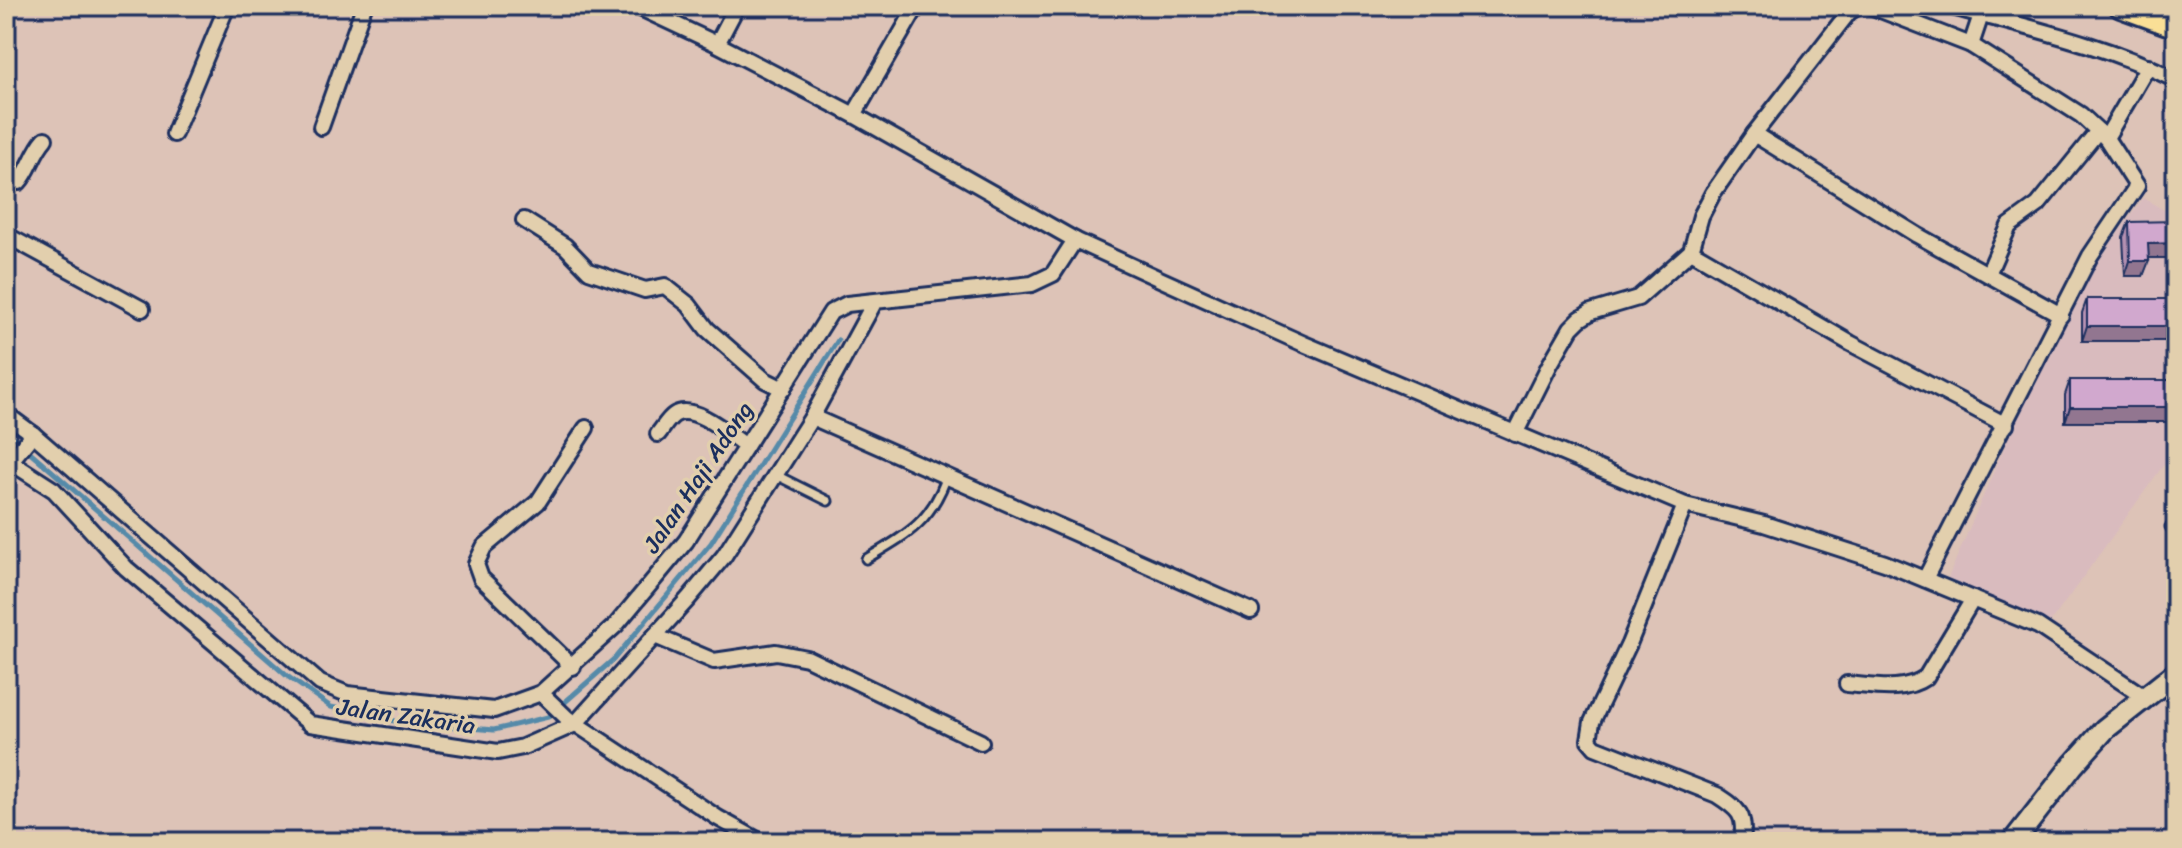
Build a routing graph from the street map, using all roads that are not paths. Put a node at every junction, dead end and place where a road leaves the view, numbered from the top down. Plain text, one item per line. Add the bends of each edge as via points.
1 (227, 6) edge
2 (364, 6) edge
3 (636, 6) edge
4 (737, 6) edge
5 (917, 6) edge
6 (1859, 6) edge
7 (1870, 6) edge
8 (1949, 6) edge
9 (2121, 6) edge
10 (1981, 15) junction
11 (2176, 26) edge
12 (717, 44) junction
13 (1971, 45) junction
14 (2148, 66) junction
15 (2176, 80) edge
16 (854, 115) junction
17 (321, 127) dead end
18 (174, 134) dead end
19 (1754, 134) junction
20 (2102, 135) junction
21 (45, 139) dead end
22 (6, 179) edge
23 (524, 220) dead end
24 (6, 235) edge
25 (1075, 240) junction
26 (1691, 251) junction
27 (1988, 274) junction
28 (874, 303) junction
29 (142, 309) dead end
30 (2061, 315) junction
31 (783, 389) junction
32 (6, 414) edge
33 (812, 417) junction
34 (2006, 425) junction
35 (586, 428) dead end
36 (658, 434) dead end
37 (1515, 434) junction
38 (32, 436) junction
39 (746, 446) junction
40 (11, 459) edge
41 (776, 475) junction
42 (946, 479) junction
43 (828, 501) dead end
44 (1685, 505) junction
45 (866, 559) dead end
46 (1925, 579) junction
47 (1973, 599) junction
48 (1251, 611) dead end
49 (655, 636) junction
50 (573, 667) junction
51 (2175, 676) edge
52 (1847, 684) dead end
53 (545, 696) junction
54 (2146, 698) junction
55 (571, 721) junction
56 (981, 742) dead end
57 (761, 842) edge
58 (1742, 842) edge
59 (2013, 842) edge

1 - 18 street
2 - 17 street
3 - 12 street
4 - 12 street
5 - 16 street
6 - 19 street
7 - 13 street
8 - 10 street
9 - 11 main road
10 - 13 street
10 - 14 street
12 - 16 street
13 - 20 street via 2081,115
14 - 15 street
14 - 20 street
16 - 25 street
19 - 26 street via 1713,193
19 - 27 street
20 - 27 street via 2038,205 2009,226
20 - 30 street via 2137,186 2090,256
21 - 22 street via 19,182
23 - 31 street via 565,246 589,271 645,290 665,286 765,380
24 - 29 street
25 - 28 street, Jalan Haji Adong via 1053,274 1032,284
25 - 37 street
26 - 34 street
26 - 37 street via 1638,298 1591,312 1571,328
27 - 30 street
28 - 31 street, Jalan Haji Adong via 847,304 831,312
28 - 33 street, Jalan Zakaria
30 - 34 street
31 - 39 street, Jalan Haji Adong
32 - 38 street, Jalan Haji Adong
33 - 41 street, Jalan Zakaria
33 - 42 street
34 - 46 street
35 - 50 street via 538,502 484,547 476,564 481,578
36 - 39 street via 684,410 699,414
37 - 44 street
38 - 40 street
38 - 53 street, Jalan Haji Adong via 320,683 347,694 494,710
39 - 50 street, Jalan Haji Adong via 686,541
40 - 55 street, Jalan Zakaria via 54,490 126,568 310,724 498,752 523,747
41 - 43 lane
41 - 49 street, Jalan Zakaria via 724,556
42 - 45 lane via 923,520
42 - 48 street
44 - 46 street via 1764,524
44 - 58 street via 1592,722 1589,740 1733,805 1741,815
46 - 47 street
47 - 52 street via 1926,677 1916,684
47 - 54 street via 2038,626
49 - 55 street, Jalan Zakaria
49 - 56 street via 714,661 776,652 807,658
50 - 53 street, Jalan Haji Adong
51 - 54 street
53 - 55 street
54 - 59 street via 2105,729
55 - 57 street

